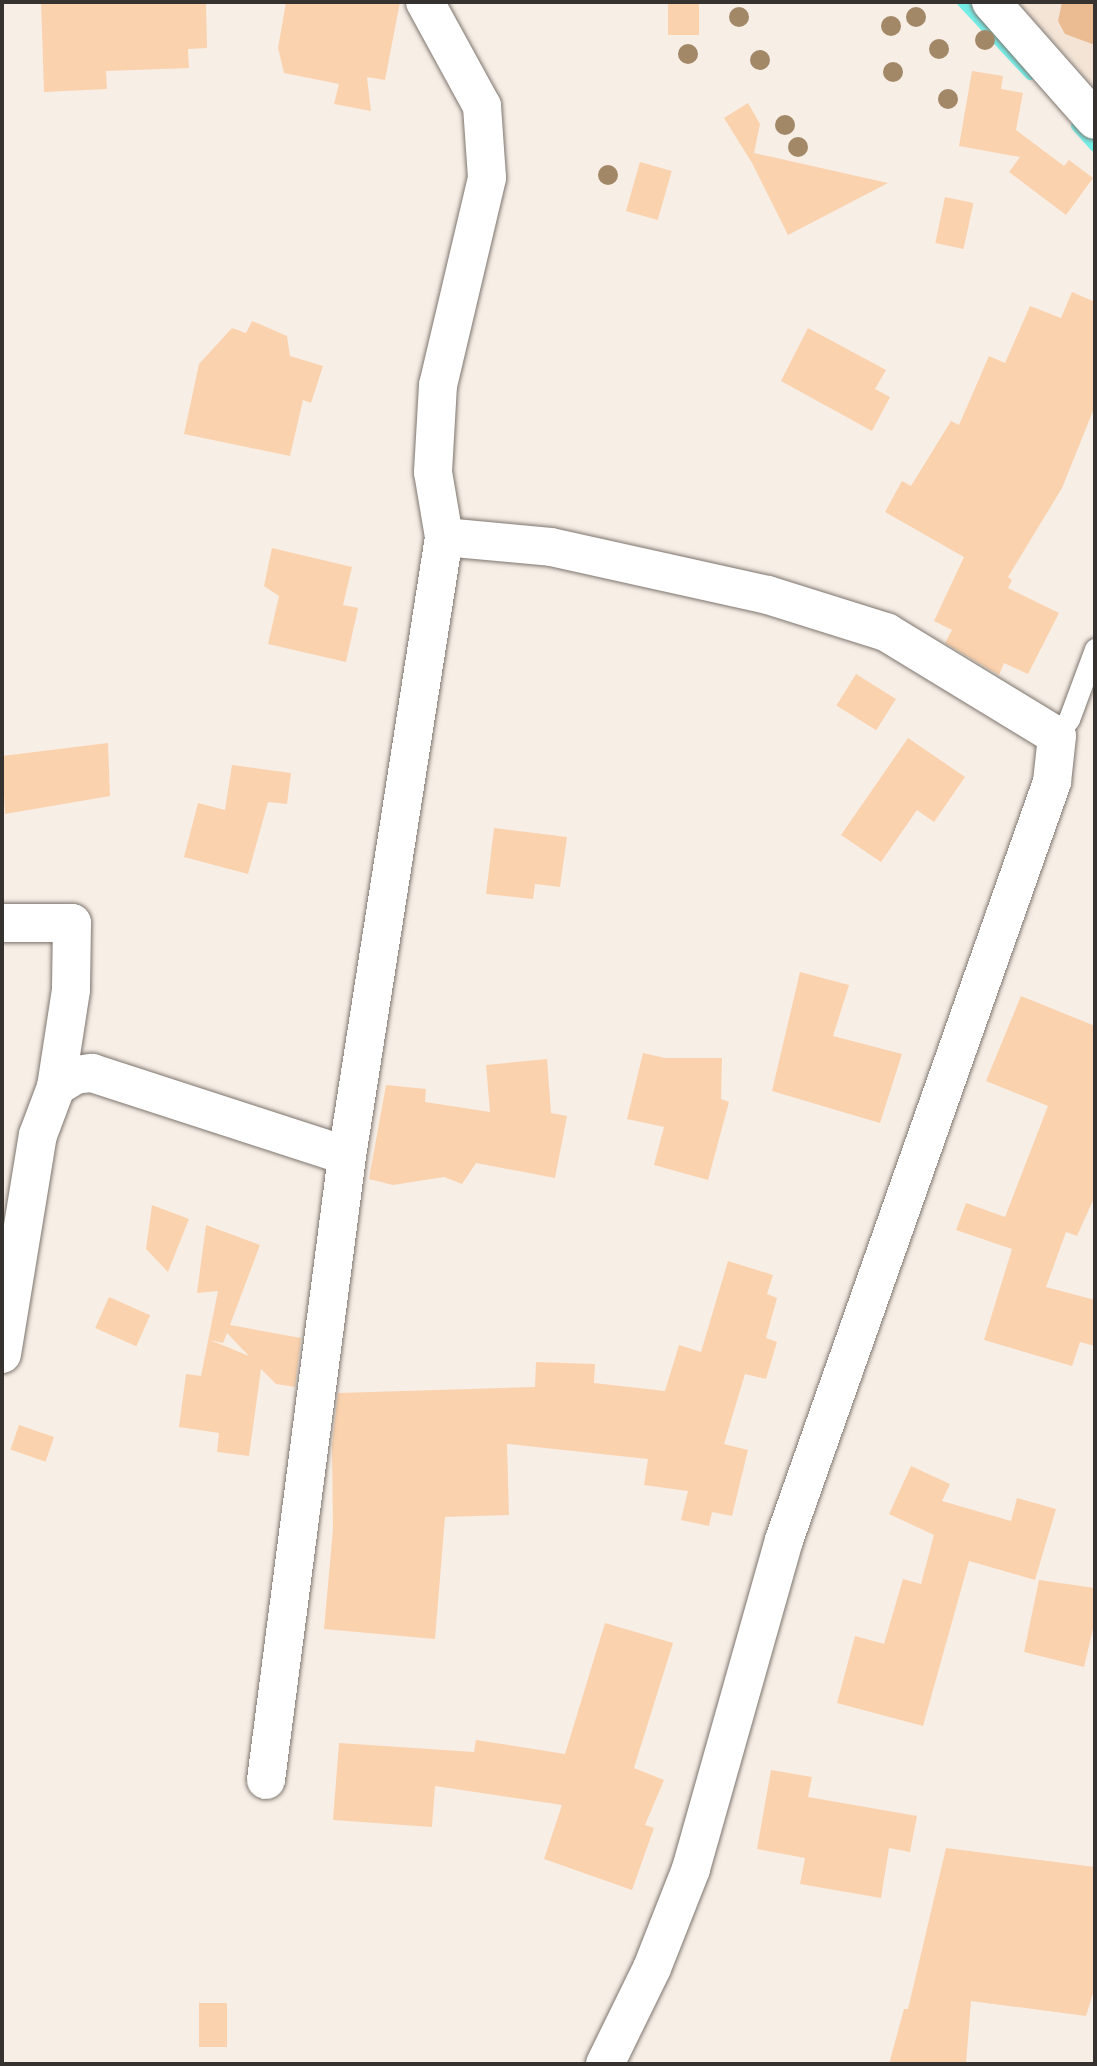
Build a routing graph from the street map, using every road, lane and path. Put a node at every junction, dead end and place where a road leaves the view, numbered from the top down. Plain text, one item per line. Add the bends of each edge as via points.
1 (425, 2) edge
2 (991, 2) edge
3 (1095, 120) edge
4 (444, 537) junction
5 (1095, 649) edge
6 (1057, 736) junction
7 (2, 923) edge
8 (56, 1087) junction
9 (347, 1156) junction
10 (2, 1354) edge
11 (265, 1780) dead end
12 (605, 2064) edge

1 - 4 street via 482,106 487,178 438,386 433,472
2 - 3 street
4 - 6 street via 551,547 768,595 886,632
4 - 9 street
5 - 6 lane via 1069,719
6 - 12 street via 1052,782 784,1540 691,1869 652,1968
7 - 8 street via 72,923 71,990
8 - 9 street via 75,1075 92,1073
8 - 10 street via 38,1135
9 - 11 street

